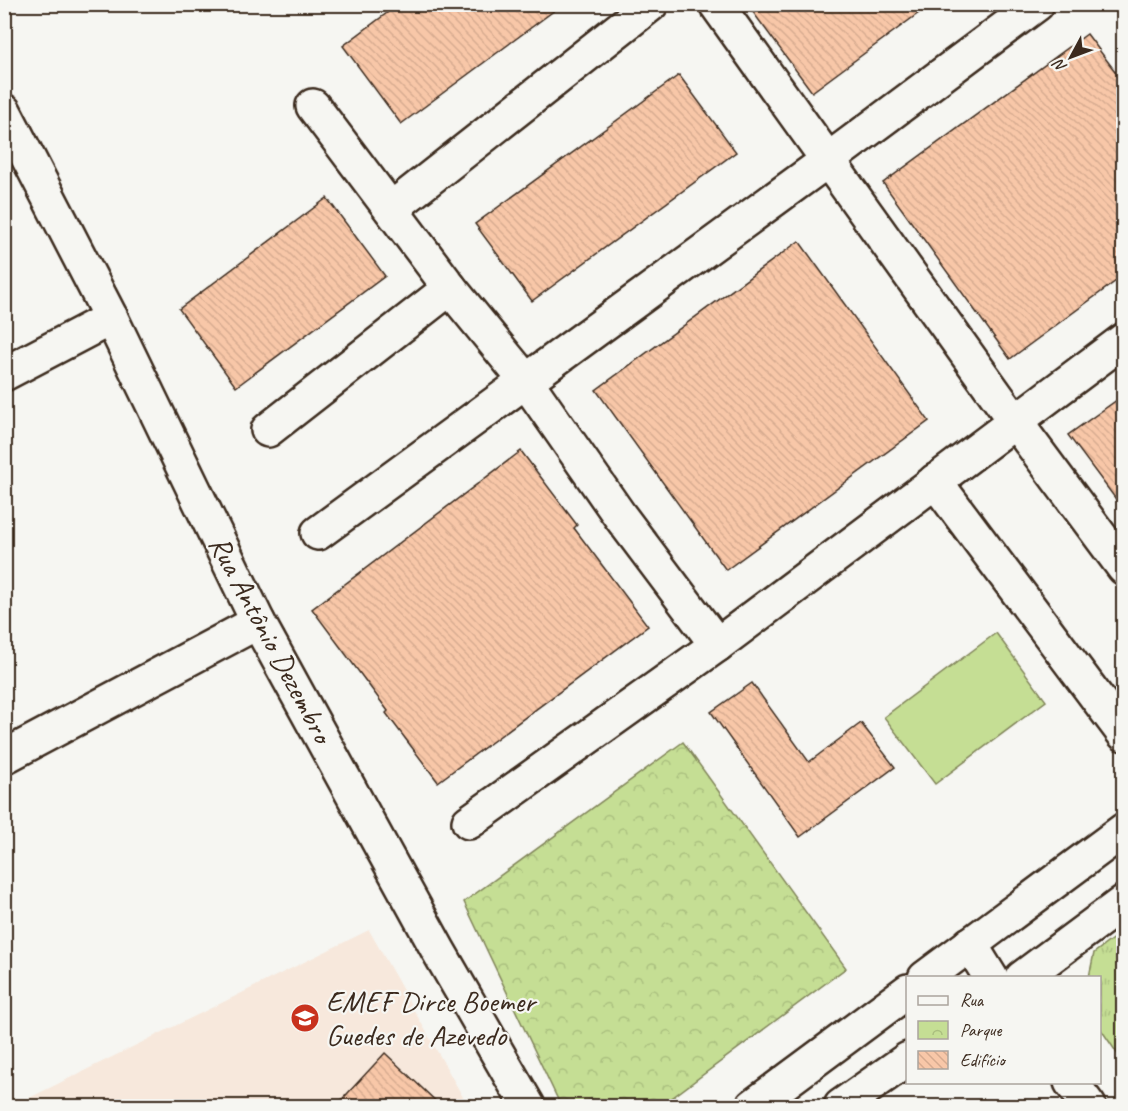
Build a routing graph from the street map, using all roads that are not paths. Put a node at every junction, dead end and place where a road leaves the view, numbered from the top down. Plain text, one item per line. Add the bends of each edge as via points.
1 (651, 4) edge
2 (716, 4) edge
3 (1037, 4) edge
4 (314, 106) dead end
5 (4, 111) edge
6 (828, 160) junction
7 (391, 209) junction
8 (450, 288) junction
9 (111, 318) junction
10 (1124, 340) edge
11 (4, 374) edge
12 (526, 381) junction
13 (1014, 420) junction
14 (268, 430) dead end
15 (935, 481) junction
16 (318, 533) dead end
17 (1124, 568) edge
18 (258, 622) junction
19 (717, 645) junction
20 (1124, 734) edge
21 (4, 757) edge
22 (469, 822) dead end
23 (1124, 830) edge
24 (1124, 902) edge
25 (969, 944) junction
26 (929, 976) edge
27 (990, 976) edge
28 (1025, 976) edge
29 (906, 992) edge
30 (906, 1060) edge
31 (1072, 1084) edge
32 (528, 1107) edge
33 (753, 1107) edge
34 (841, 1107) edge
35 (1089, 1107) edge

1 - 7 street
2 - 6 street
3 - 6 street
4 - 7 street
5 - 9 street, Rua Antônio Dezembro
6 - 12 street
6 - 13 street
7 - 8 street
8 - 12 street
8 - 14 street
9 - 11 street
9 - 18 street, Rua Antônio Dezembro
10 - 13 street
12 - 16 street
12 - 19 street
13 - 15 street
13 - 17 street
15 - 19 street
15 - 20 street
18 - 21 street
18 - 32 street, Rua Antônio Dezembro
19 - 22 street
23 - 25 street
24 - 28 street
25 - 26 street
25 - 27 street
29 - 33 street
30 - 34 street
31 - 35 street

